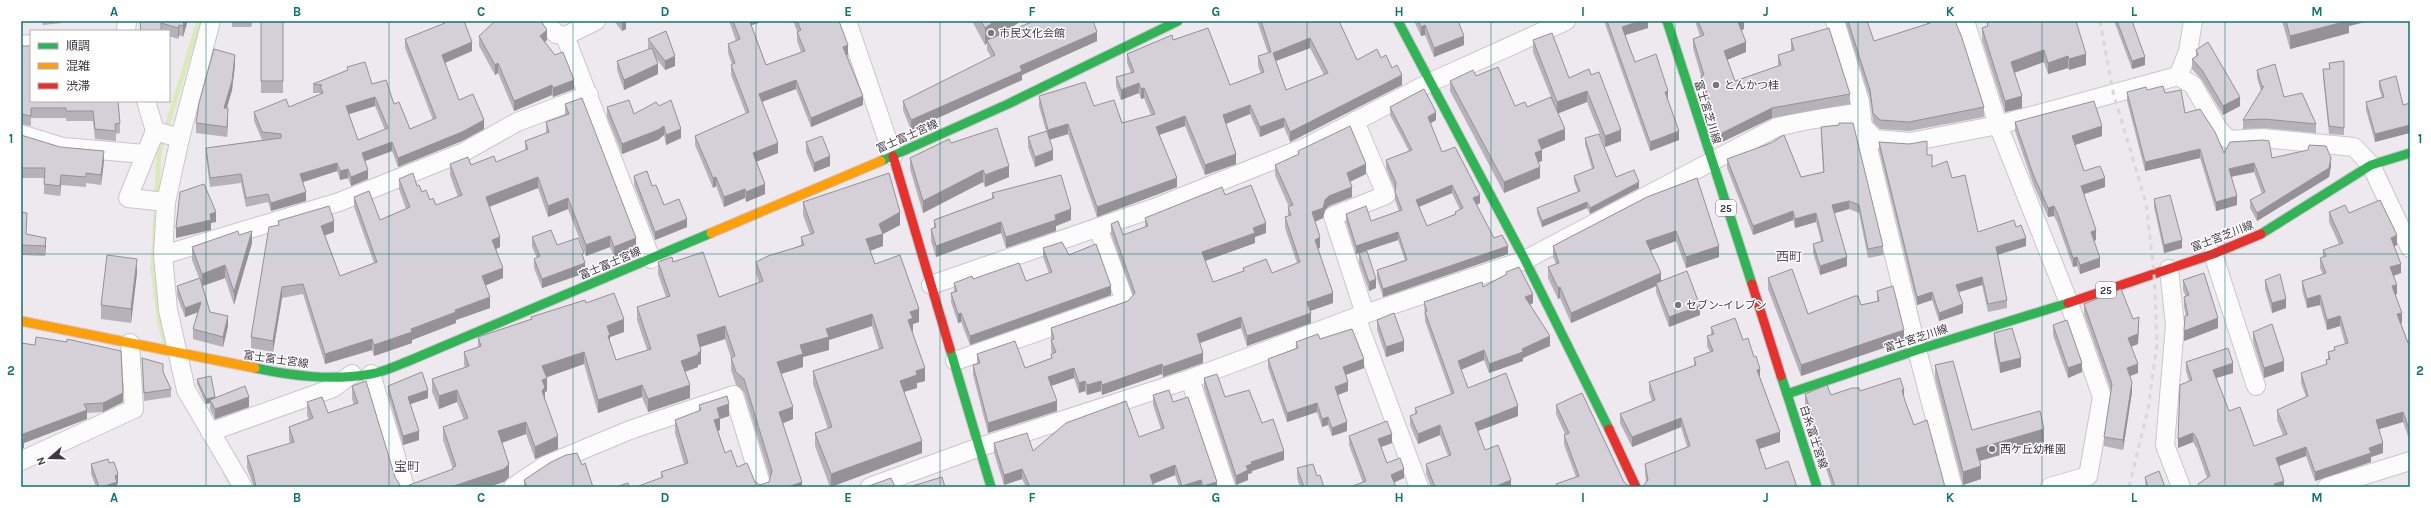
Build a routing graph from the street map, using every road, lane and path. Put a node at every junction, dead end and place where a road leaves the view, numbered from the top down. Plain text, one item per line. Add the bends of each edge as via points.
1 (211, 21) edge
2 (546, 21) edge
3 (596, 21) edge
4 (847, 21) edge
5 (1178, 21) edge
6 (1398, 21) edge
7 (1566, 21) edge
8 (1667, 21) edge
9 (1835, 21) edge
10 (1965, 21) edge
11 (2193, 21) edge
12 (565, 36) junction
13 (2178, 76) junction
14 (1431, 82) junction
15 (589, 95) junction
16 (146, 102) edge
17 (1355, 121) junction
18 (1998, 125) junction
19 (1863, 128) junction
20 (155, 131) junction
21 (21, 134) edge
22 (180, 138) junction
23 (2410, 153) edge
24 (145, 154) junction
25 (893, 156) junction
26 (1711, 163) junction
27 (2371, 165) junction
28 (166, 202) junction
29 (1098, 228) junction
30 (2410, 248) edge
31 (2213, 254) junction
32 (163, 255) junction
33 (651, 259) junction
34 (1525, 260) junction
35 (2169, 269) junction
36 (931, 285) junction
37 (2069, 303) junction
38 (1361, 316) junction
39 (21, 321) edge
40 (130, 343) junction
41 (1917, 350) junction
42 (176, 353) junction
43 (955, 361) junction
44 (352, 374) junction
45 (371, 374) junction
46 (1190, 379) junction
47 (2256, 386) dead end
48 (1787, 394) junction
49 (210, 432) junction
50 (980, 447) junction
51 (21, 461) edge
52 (2410, 461) edge
53 (243, 487) edge
54 (405, 487) edge
55 (513, 487) edge
56 (762, 487) edge
57 (870, 487) edge
58 (991, 487) edge
59 (1226, 487) edge
60 (1419, 487) edge
61 (1636, 487) edge
62 (1817, 487) edge
63 (1953, 487) edge
64 (2050, 487) edge
65 (2181, 487) edge
66 (2327, 487) edge

1 - 22 street
2 - 12 street via 556,34
3 - 12 street
4 - 25 street
5 - 25 main road, 富士富士宮線 via 1008,104
6 - 14 main road
7 - 14 street
8 - 26 main road, 富士宮芝川線 / 25
9 - 19 street via 1860,102
10 - 18 street
11 - 13 street via 2188,52
12 - 15 street
13 - 18 street
13 - 27 street via 2193,85 2219,130 2229,140 2263,138 2354,147
14 - 17 street
14 - 34 main road
15 - 32 street via 517,122 464,152 339,202
15 - 33 street
16 - 20 street
17 - 29 street via 1306,147
17 - 38 street via 1386,194 1333,216
18 - 19 street via 1910,142 1875,139
18 - 37 street
19 - 26 street via 1851,114 1777,127
19 - 41 street
20 - 22 street
20 - 24 street
21 - 24 street via 63,147
22 - 28 street
23 - 27 main road, 富士宮芝川線 / 25
24 - 28 street via 128,198
25 - 33 main road, 富士富士宮線
25 - 36 main road
26 - 34 street
26 - 48 main road, 富士宮芝川線 / 25
27 - 30 street
27 - 31 main road, 富士宮芝川線 / 25 via 2261,234
28 - 32 street
29 - 36 street
29 - 43 street via 1125,302
31 - 35 main road, 富士宮芝川線 / 25
31 - 47 street
32 - 42 street via 168,310
33 - 45 main road, 富士富士宮線 via 411,360
34 - 38 street
34 - 61 main road
35 - 37 main road, 富士宮芝川線 / 25
35 - 65 street via 2175,324 2165,445
36 - 43 main road
37 - 41 main road, 富士宮芝川線 / 25
37 - 64 street via 2102,397 2088,476
38 - 46 street
38 - 60 street
39 - 40 main road, 富士富士宮線
40 - 42 main road, 富士富士宮線
40 - 51 street via 134,409
41 - 48 main road, 富士宮芝川線 / 25
41 - 63 street
42 - 44 main road, 富士富士宮線 via 292,376 330,377
42 - 49 street via 186,390
43 - 50 main road
44 - 45 main road, 富士富士宮線
44 - 49 street via 333,388
45 - 54 street
46 - 50 street
46 - 59 street
48 - 62 main road, 白糸富士宮線
49 - 53 street
50 - 57 street
50 - 58 main road
52 - 66 street
55 - 56 street via 546,465 630,430 734,395

